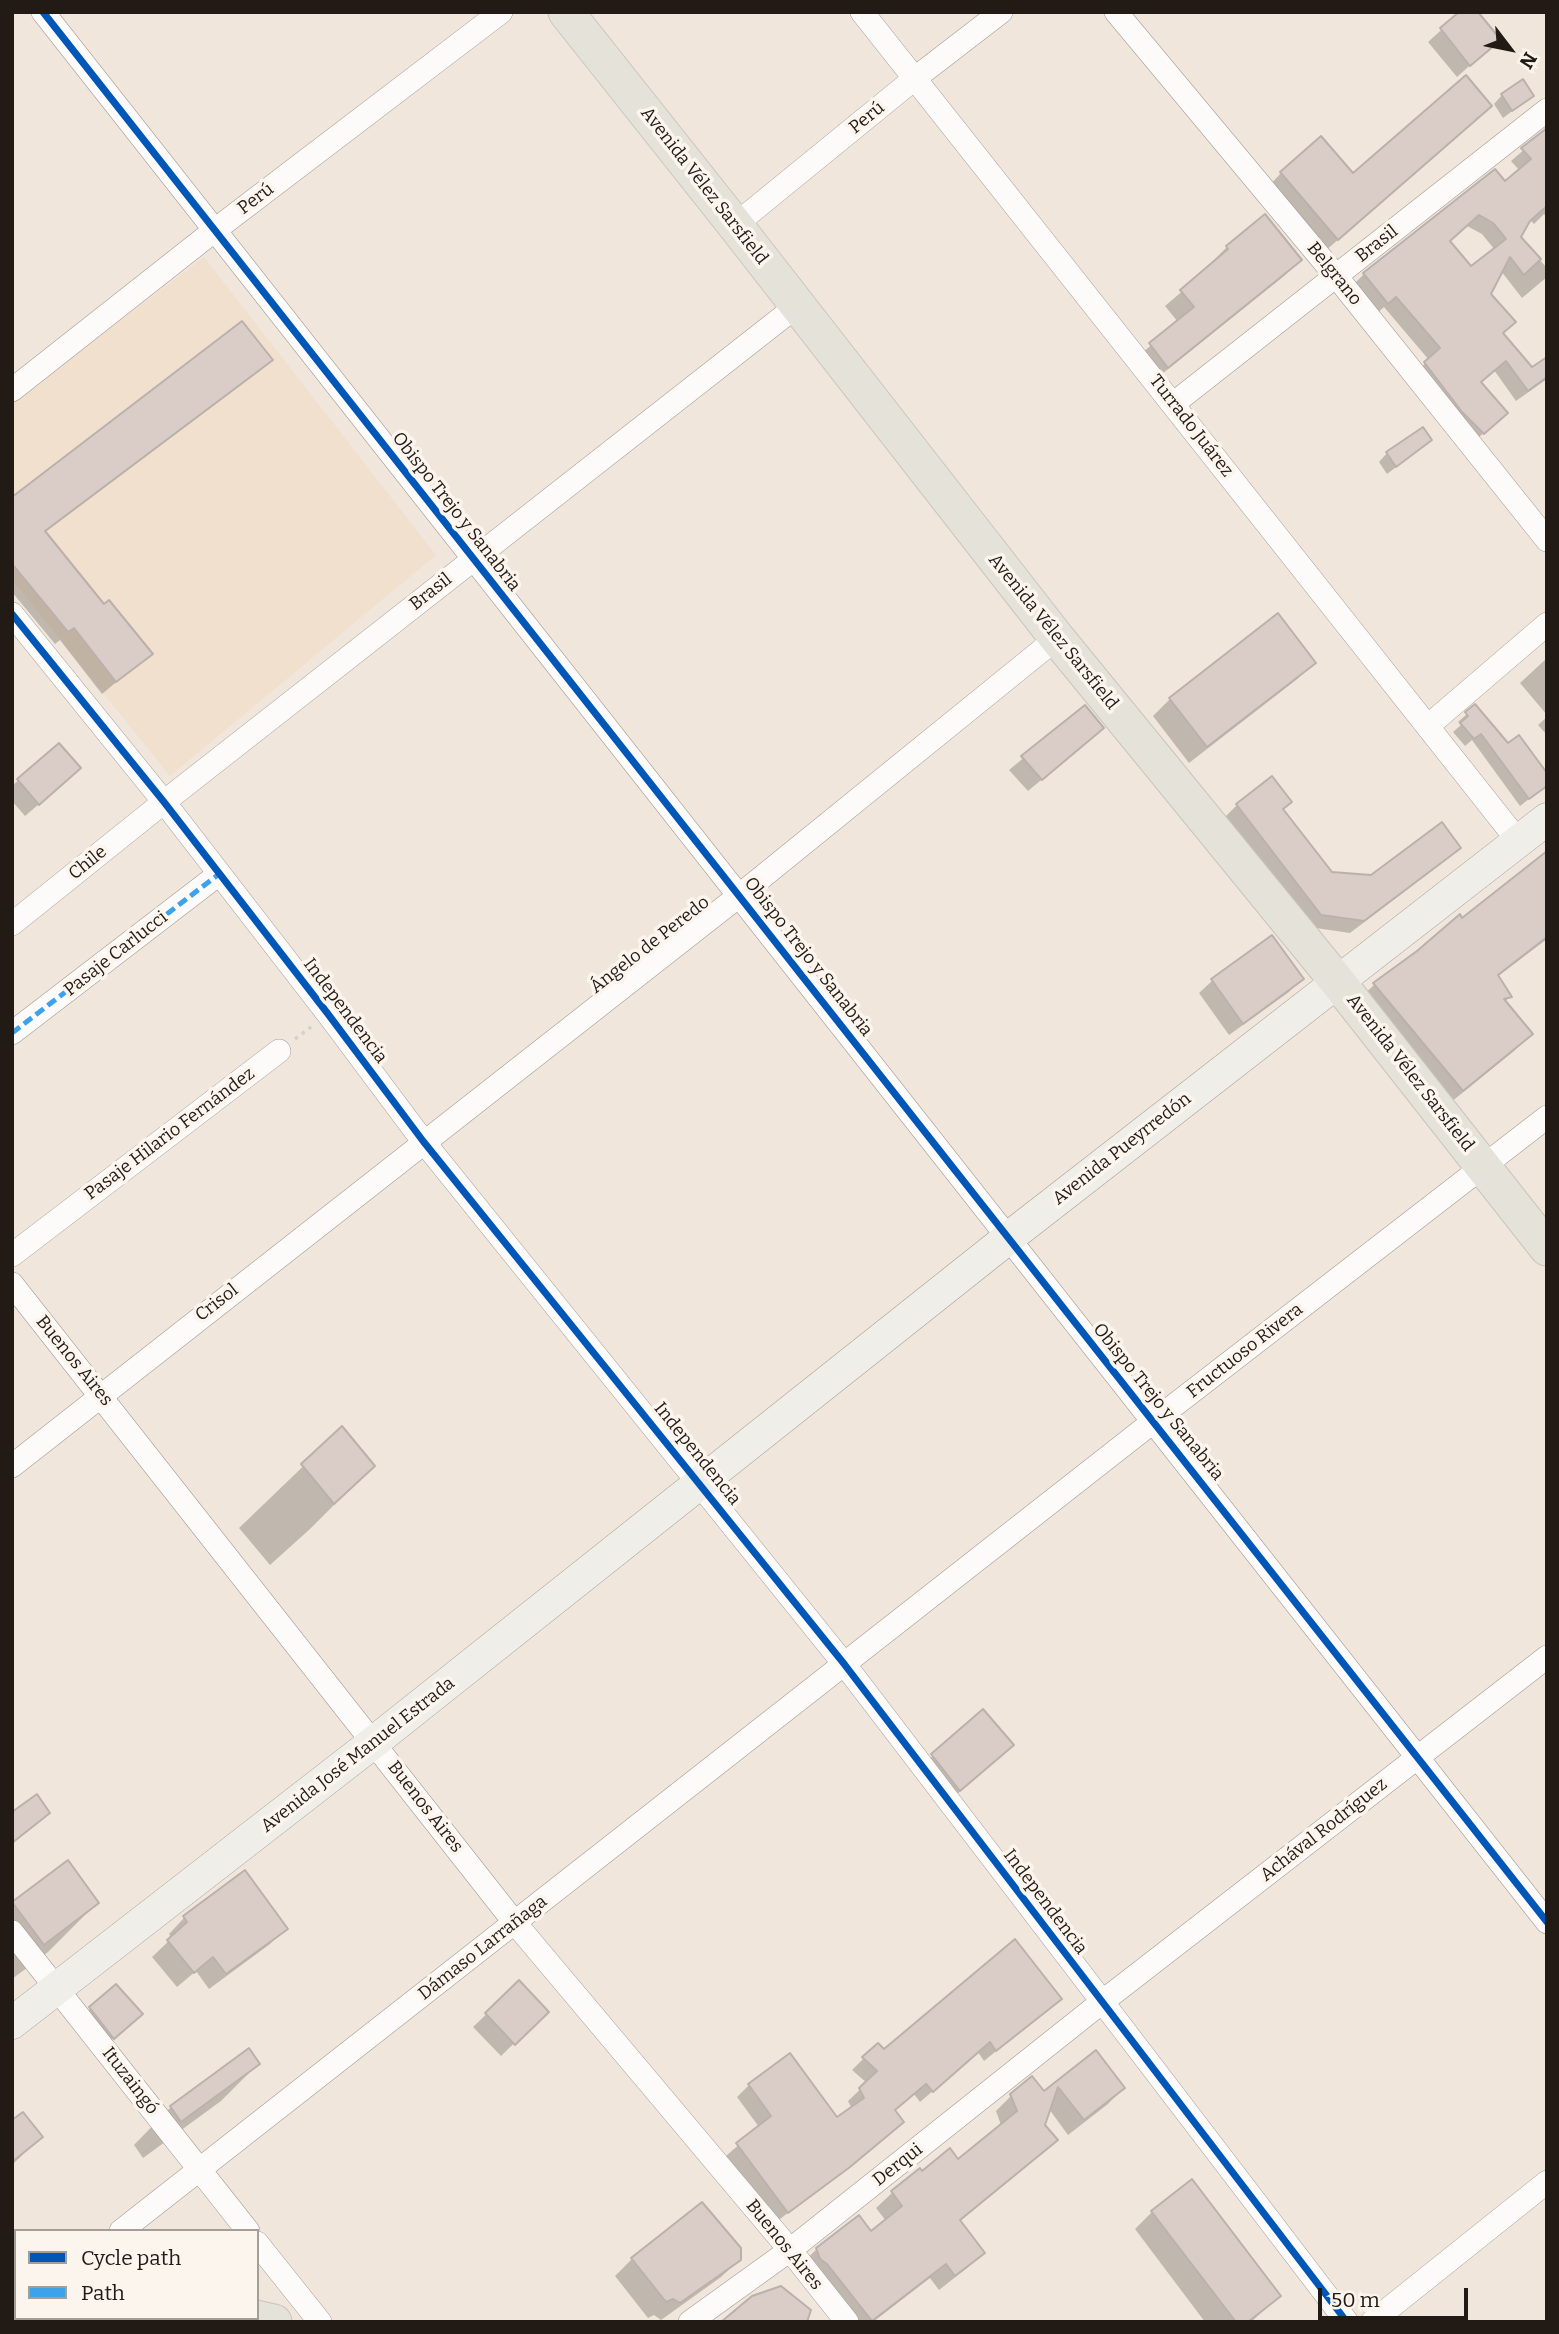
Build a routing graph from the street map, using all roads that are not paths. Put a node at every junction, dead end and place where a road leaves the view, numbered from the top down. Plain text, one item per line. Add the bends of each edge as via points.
1 (43, 12) edge
2 (501, 12) edge
3 (566, 12) edge
4 (862, 12) edge
5 (1000, 12) edge
6 (1116, 12) edge
7 (914, 79) junction
8 (1547, 110) edge
9 (736, 225) junction
10 (215, 230) junction
11 (1336, 276) junction
12 (798, 306) junction
13 (12, 390) edge
14 (1174, 404) junction
15 (1547, 540) edge
16 (472, 559) junction
17 (12, 614) edge
18 (1547, 624) edge
19 (1057, 638) junction
20 (1428, 726) junction
21 (164, 802) junction
22 (1547, 819) edge
23 (1519, 842) junction
24 (219, 874) junction
25 (740, 895) junction
26 (12, 924) edge
27 (1337, 981) junction
28 (12, 1033) edge
29 (279, 1051) road end
30 (1547, 1117) edge
31 (423, 1142) junction
32 (1483, 1166) junction
33 (1007, 1239) junction
34 (1547, 1248) edge
35 (12, 1255) edge
36 (12, 1284) edge
37 (101, 1395) junction
38 (1154, 1421) junction
39 (12, 1466) edge
40 (701, 1484) junction
41 (1547, 1657) edge
42 (845, 1665) junction
43 (374, 1742) junction
44 (1418, 1757) junction
45 (1547, 1922) edge
46 (515, 1923) junction
47 (12, 1932) edge
48 (57, 1989) junction
49 (1102, 2002) junction
50 (12, 2023) edge
51 (199, 2169) junction
52 (1547, 2182) edge
53 (124, 2229) edge
54 (246, 2229) edge
55 (259, 2246) edge
56 (790, 2250) junction
57 (320, 2322) edge
58 (690, 2322) edge
59 (847, 2322) edge
60 (1347, 2322) edge
61 (1372, 2322) edge

1 - 10 street, Obispo Trejo y Sanabria
2 - 10 street, Perú
3 - 9 main road, Avenida Vélez Sarsfield
4 - 7 street, Turrado Juárez
5 - 7 street, Perú
6 - 11 street, Belgrano
7 - 9 street, Perú
7 - 14 street, Turrado Juárez
8 - 11 street, Brasil
9 - 12 main road, Avenida Vélez Sarsfield
10 - 13 street, Perú
10 - 16 street, Obispo Trejo y Sanabria
11 - 14 street, Brasil
11 - 15 street, Belgrano
12 - 16 street, Brasil
12 - 19 main road, Avenida Vélez Sarsfield
14 - 20 street, Turrado Juárez
16 - 21 street, Brasil
16 - 25 street, Obispo Trejo y Sanabria
17 - 21 street, Independencia
18 - 20 street
19 - 25 street, Ángelo de Peredo
19 - 27 main road, Avenida Vélez Sarsfield
20 - 23 street, Turrado Juárez
21 - 24 street, Independencia
21 - 26 street, Chile
22 - 23 main road, Avenida Pueyrredón
23 - 27 main road, Avenida Pueyrredón
24 - 28 street, Pasaje Carlucci
24 - 31 street, Independencia
25 - 31 street, Ángelo de Peredo
25 - 33 street, Obispo Trejo y Sanabria
27 - 32 main road, Avenida Vélez Sarsfield
27 - 33 main road, Avenida Pueyrredón
29 - 35 street, Pasaje Hilario Fernández
30 - 32 street, Fructuoso Rivera
31 - 37 street, Crisol
31 - 40 street, Independencia
32 - 34 main road, Avenida Vélez Sarsfield
32 - 38 street, Fructuoso Rivera
33 - 38 street, Obispo Trejo y Sanabria
33 - 40 main road, Avenida Pueyrredón
36 - 37 street, Buenos Aires
37 - 39 street, Crisol
37 - 43 street, Buenos Aires
38 - 42 street, Fructuoso Rivera
38 - 44 street, Obispo Trejo y Sanabria
40 - 42 street, Independencia
40 - 43 main road, Avenida José Manuel Estrada
41 - 44 street, Achával Rodríguez
42 - 46 street, Dámaso Larrañaga
42 - 49 street, Independencia
43 - 46 street, Buenos Aires
43 - 48 main road, Avenida José Manuel Estrada
44 - 45 street, Obispo Trejo y Sanabria
44 - 49 street, Achával Rodríguez
46 - 51 street, Dámaso Larrañaga
46 - 56 street, Buenos Aires
47 - 48 street, Ituzaingó
48 - 50 main road, Avenida José Manuel Estrada
48 - 51 street, Ituzaingó
49 - 56 street, Derqui
49 - 60 street, Independencia
51 - 53 street, Dámaso Larrañaga
51 - 54 street, Ituzaingó
52 - 61 street
55 - 57 street
56 - 58 street, Derqui
56 - 59 street, Buenos Aires

